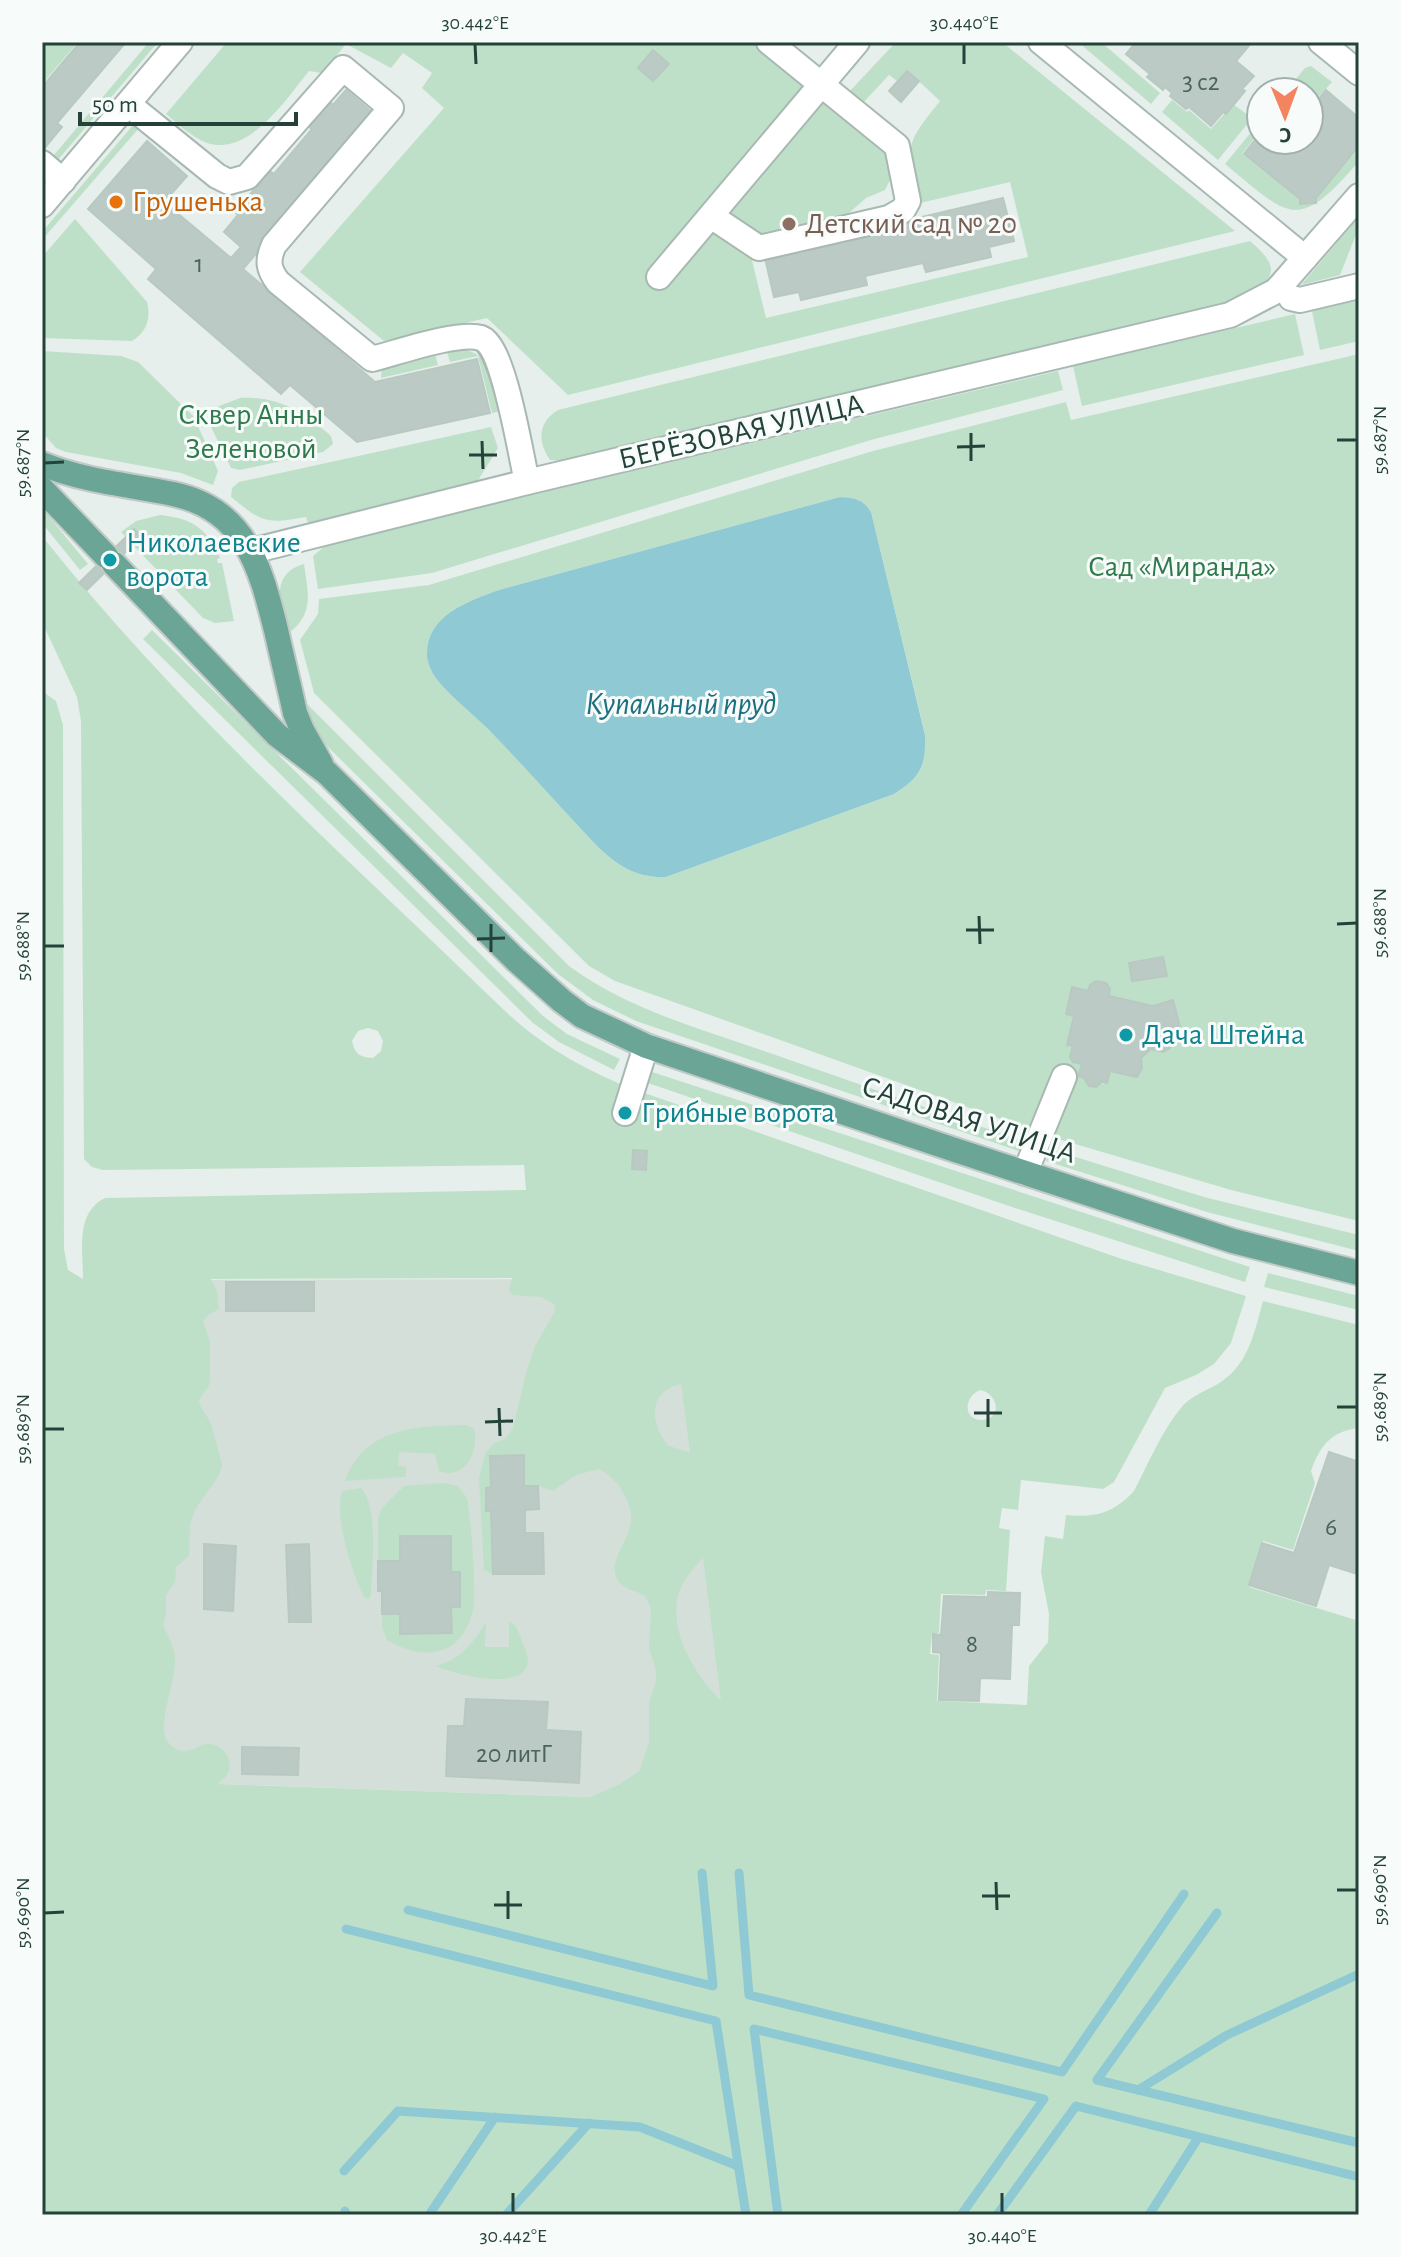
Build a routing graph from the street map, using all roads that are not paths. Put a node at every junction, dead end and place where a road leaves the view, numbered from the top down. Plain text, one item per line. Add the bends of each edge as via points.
1 (180, 42) edge
2 (769, 42) edge
3 (857, 42) edge
4 (1041, 42) edge
5 (1321, 42) edge
6 (1359, 73) edge
7 (818, 90) junction
8 (128, 104) junction
9 (42, 163) edge
10 (63, 181) junction
11 (1359, 196) edge
12 (42, 205) edge
13 (711, 216) junction
14 (1305, 258) junction
15 (659, 277) dead end
16 (1359, 286) edge
17 (1291, 298) dead end
18 (42, 464) edge
19 (527, 482) junction
20 (42, 489) edge
21 (252, 551) junction
22 (327, 773) junction
23 (646, 1046) junction
24 (1064, 1077) dead end
25 (625, 1113) dead end
26 (1025, 1173) junction
27 (1359, 1273) edge

1 - 8 street
2 - 7 street
3 - 7 street
4 - 14 street
5 - 6 street
7 - 13 street
7 - 13 street via 897,146 908,194 903,210 889,218 759,248
8 - 10 street
8 - 19 street via 229,182 247,177 343,68 391,108 274,245 269,267 278,282 372,359 466,338 488,343 500,364
9 - 10 street
10 - 12 street
11 - 14 street, БЕРЁЗОВАЯ УЛИЦА
13 - 15 street
14 - 19 street, БЕРЁЗОВАЯ УЛИЦА via 1276,291 1230,315
16 - 17 street
18 - 21 main road, САДОВАЯ УЛИЦА via 188,498 224,517
19 - 21 street, БЕРЁЗОВАЯ УЛИЦА
20 - 22 main road, САДОВАЯ УЛИЦА via 277,735
21 - 22 main road, САДОВАЯ УЛИЦА via 295,713
22 - 23 main road, САДОВАЯ УЛИЦА via 562,1001
23 - 25 street
23 - 26 main road, САДОВАЯ УЛИЦА
24 - 26 street
26 - 27 main road, САДОВАЯ УЛИЦА via 1233,1241

